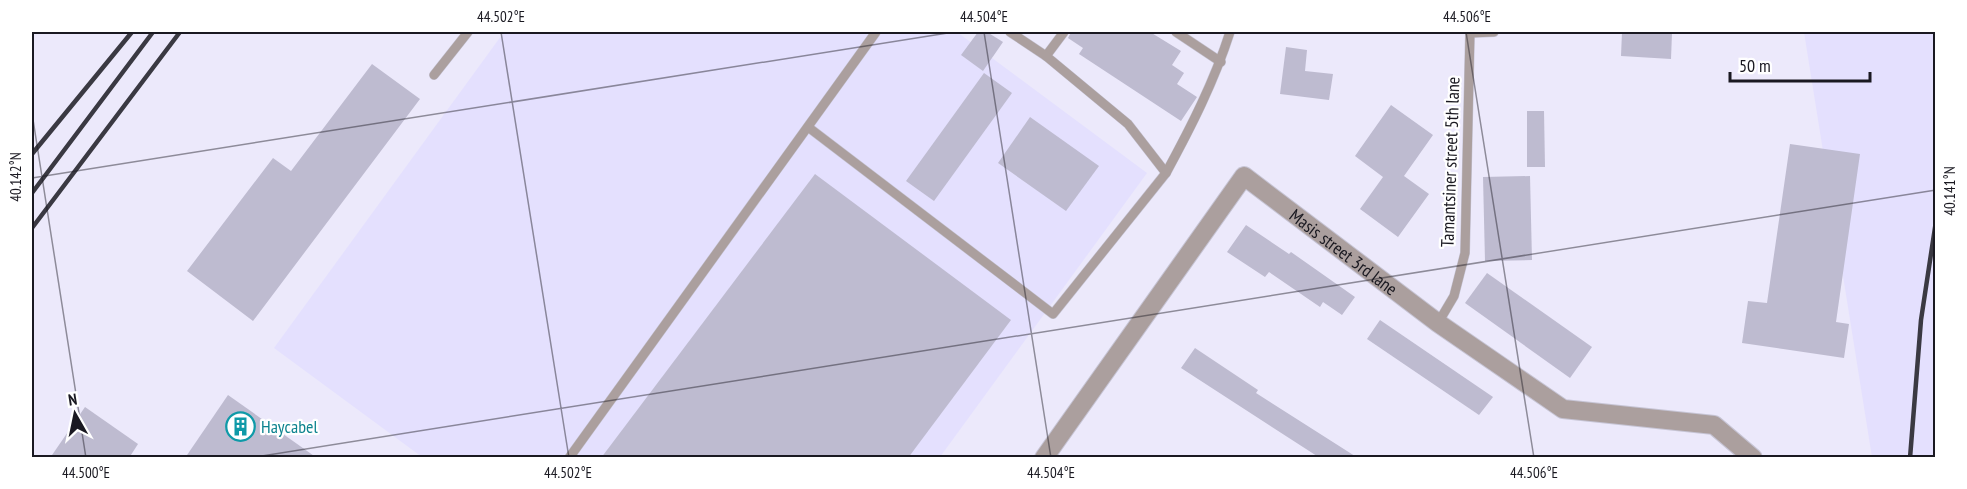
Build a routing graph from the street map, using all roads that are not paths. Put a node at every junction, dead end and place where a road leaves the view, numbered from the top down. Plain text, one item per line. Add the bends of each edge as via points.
1 (468, 32) edge
2 (876, 32) edge
3 (1010, 32) edge
4 (1064, 32) edge
5 (1176, 32) edge
6 (1230, 32) edge
7 (1470, 32) edge
8 (1494, 32) edge
9 (1046, 56) junction
10 (1221, 62) junction
11 (434, 75) dead end
12 (808, 127) junction
13 (1166, 173) junction
14 (1438, 323) junction
15 (569, 458) edge
16 (1044, 458) edge
17 (1753, 458) edge

1 - 11 lane
2 - 12 lane
3 - 9 lane
4 - 9 lane
5 - 10 lane
6 - 10 lane
7 - 8 lane
7 - 14 lane, Tamantsiner street 5th lane via 1465,253 1454,296
9 - 13 lane via 1128,124
10 - 13 lane
12 - 13 lane via 1053,314
12 - 15 lane
14 - 16 street, Masis street 3rd lane via 1244,176
14 - 17 street, Masis street 3rd lane via 1563,409 1714,425

